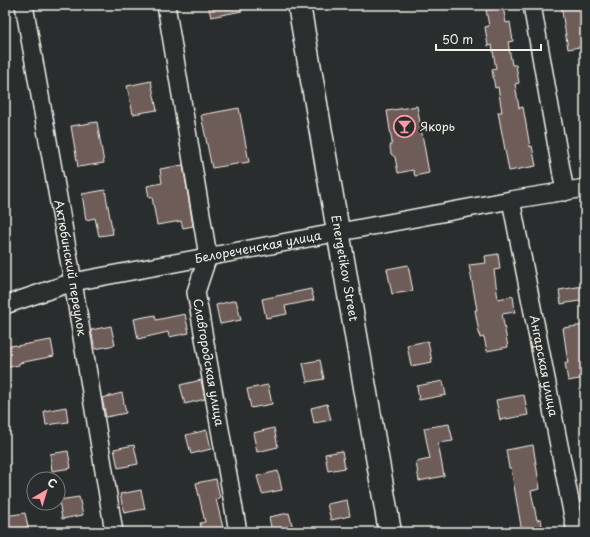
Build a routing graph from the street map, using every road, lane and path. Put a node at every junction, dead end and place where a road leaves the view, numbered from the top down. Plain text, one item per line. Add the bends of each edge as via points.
1 (24, 5) edge
2 (166, 5) edge
3 (299, 5) edge
4 (532, 5) edge
5 (585, 188) edge
6 (565, 192) junction
7 (511, 200) junction
8 (337, 232) junction
9 (208, 256) junction
10 (73, 282) junction
11 (5, 305) edge
12 (114, 532) edge
13 (238, 532) edge
14 (390, 532) edge
15 (576, 532) edge

1 - 10 street, Актюбинский переулок
2 - 9 street, Славгородская улица
3 - 8 main road, Energetikov Street
4 - 6 street
5 - 6 street, Белореченская улица
6 - 7 street, Белореченская улица
7 - 8 street, Белореченская улица
7 - 15 street, Ангарская улица
8 - 9 street, Белореченская улица
8 - 14 main road, Energetikov Street
9 - 10 street, Белореченская улица
9 - 13 street, Славгородская улица via 196,292
10 - 11 street, Белореченская улица
10 - 12 street, Актюбинский переулок

